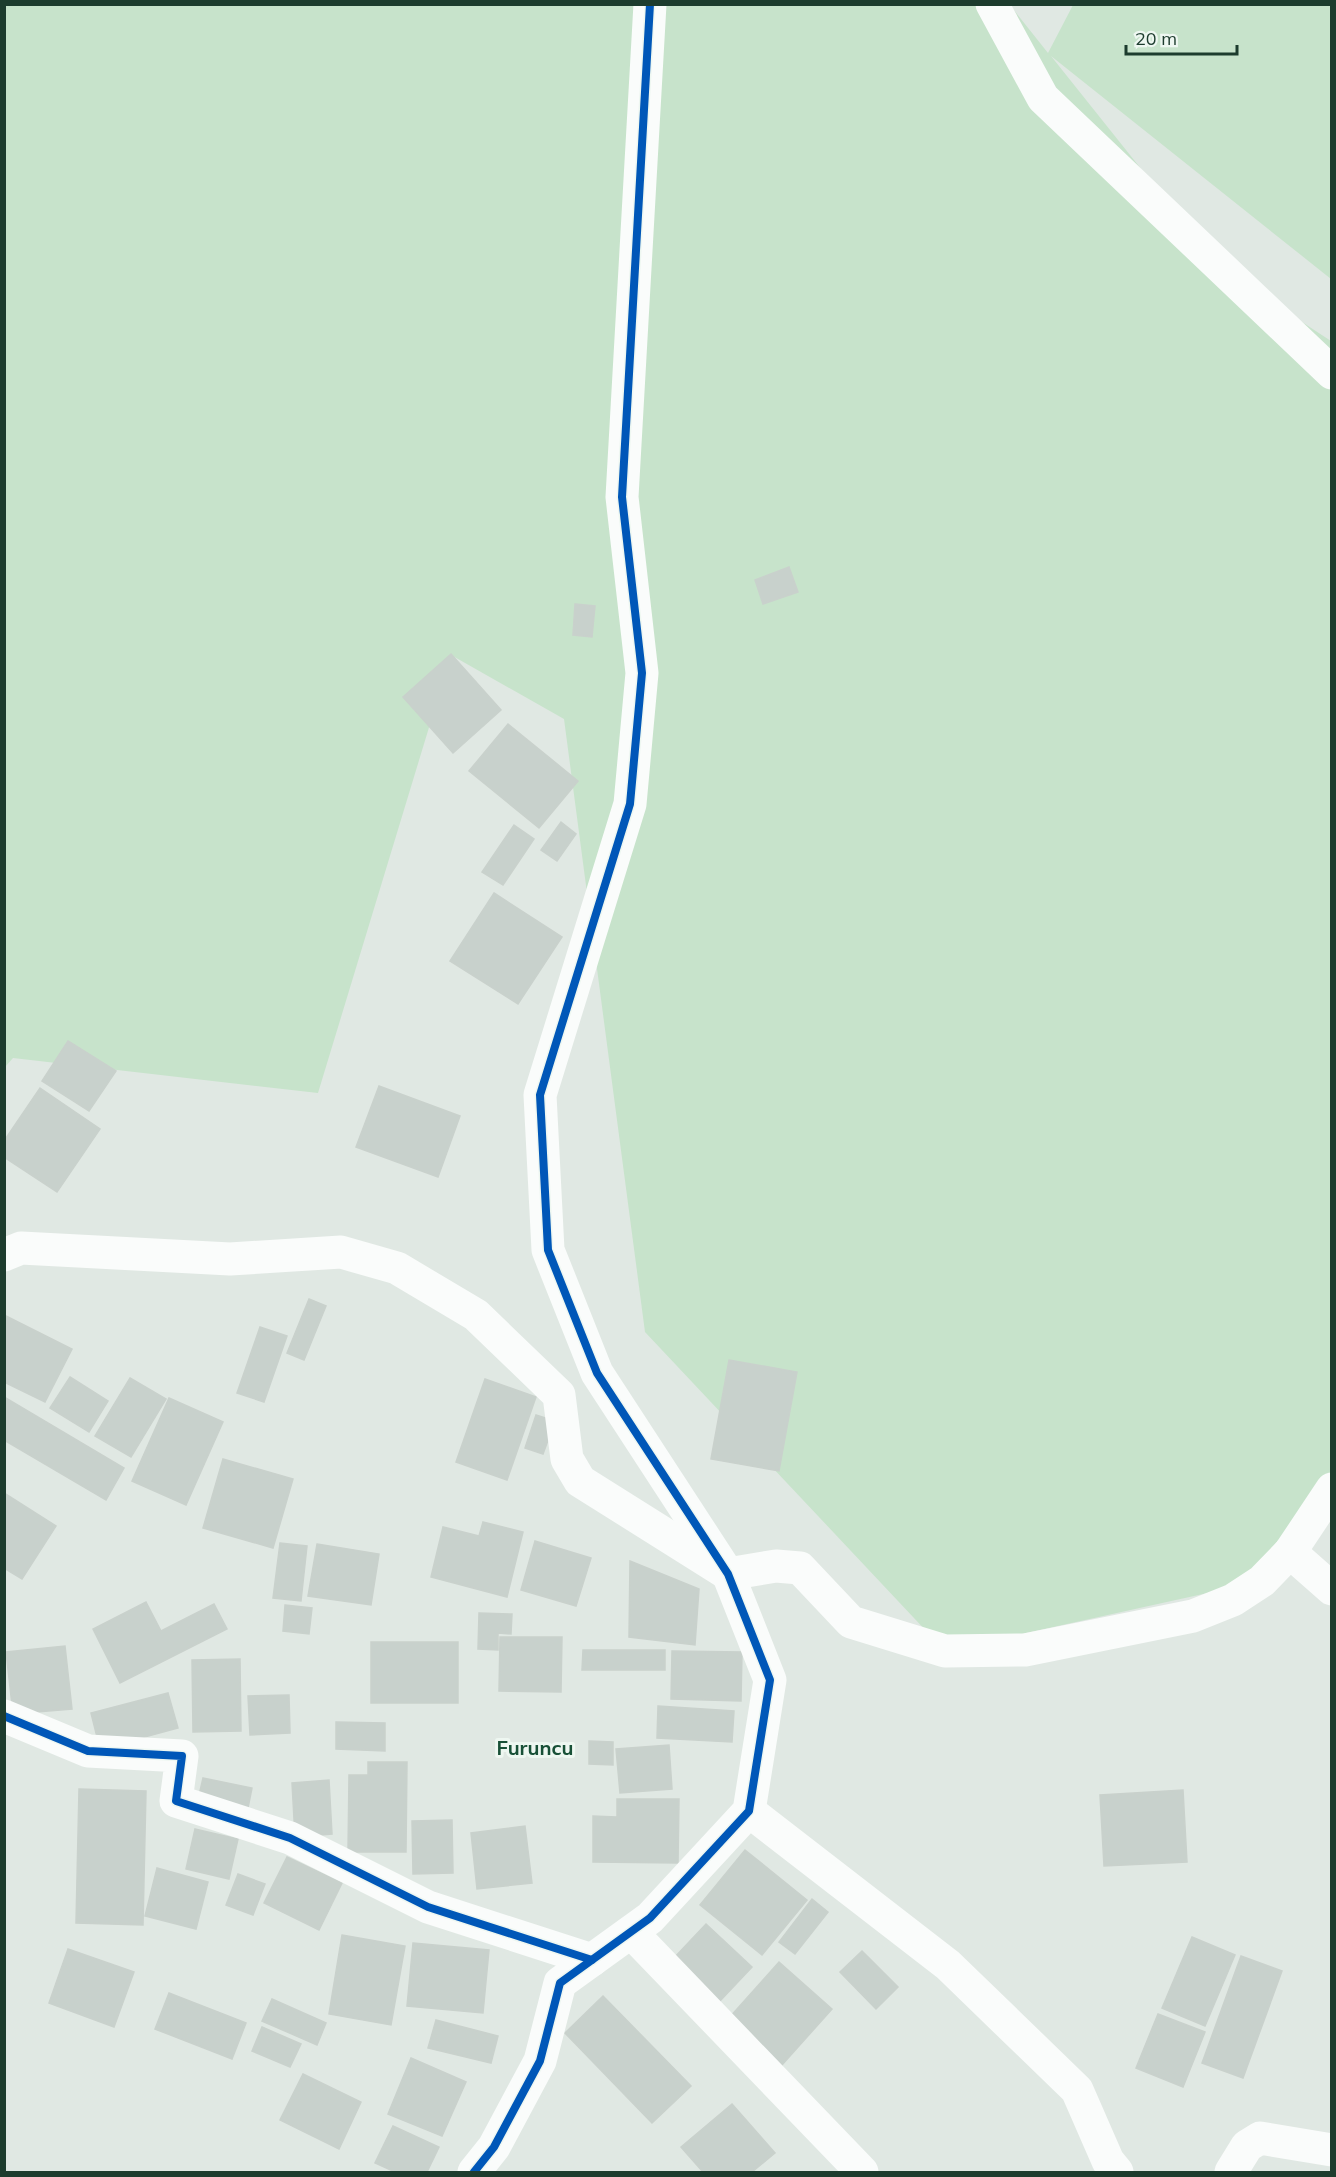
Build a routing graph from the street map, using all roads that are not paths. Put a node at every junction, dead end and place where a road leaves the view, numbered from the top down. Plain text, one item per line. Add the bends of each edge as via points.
1 (650, 4) edge
2 (992, 4) edge
3 (1332, 373) edge
4 (4, 1256) edge
5 (1332, 1489) edge
6 (1290, 1552) junction
7 (728, 1574) junction
8 (1332, 1589) edge
9 (4, 1716) edge
10 (749, 1811) junction
11 (631, 1932) junction
12 (592, 1959) junction
13 (1332, 2150) edge
14 (501, 2160) edge
15 (474, 2172) edge
16 (862, 2172) edge
17 (1117, 2172) edge
18 (1231, 2172) edge

1 - 7 street via 622,497 642,673 630,804 540,1095 541,1119 548,1250 597,1373
2 - 3 street via 1043,98
4 - 7 street via 21,1248 230,1259 341,1252 397,1268 476,1315 560,1395 567,1459 580,1481
5 - 6 street
6 - 7 street via 1243,1594 1192,1616 1024,1650 945,1651 851,1622 800,1568 776,1566
6 - 8 street
7 - 10 street via 770,1680
9 - 12 street via 88,1751 182,1756 176,1800 290,1838 428,1907
10 - 11 street via 650,1918
10 - 17 street via 948,1965 1077,2090 1108,2161
11 - 12 street
11 - 16 street
12 - 14 street via 560,1983 540,2061
13 - 18 street via 1260,2138 1247,2146
14 - 15 street

